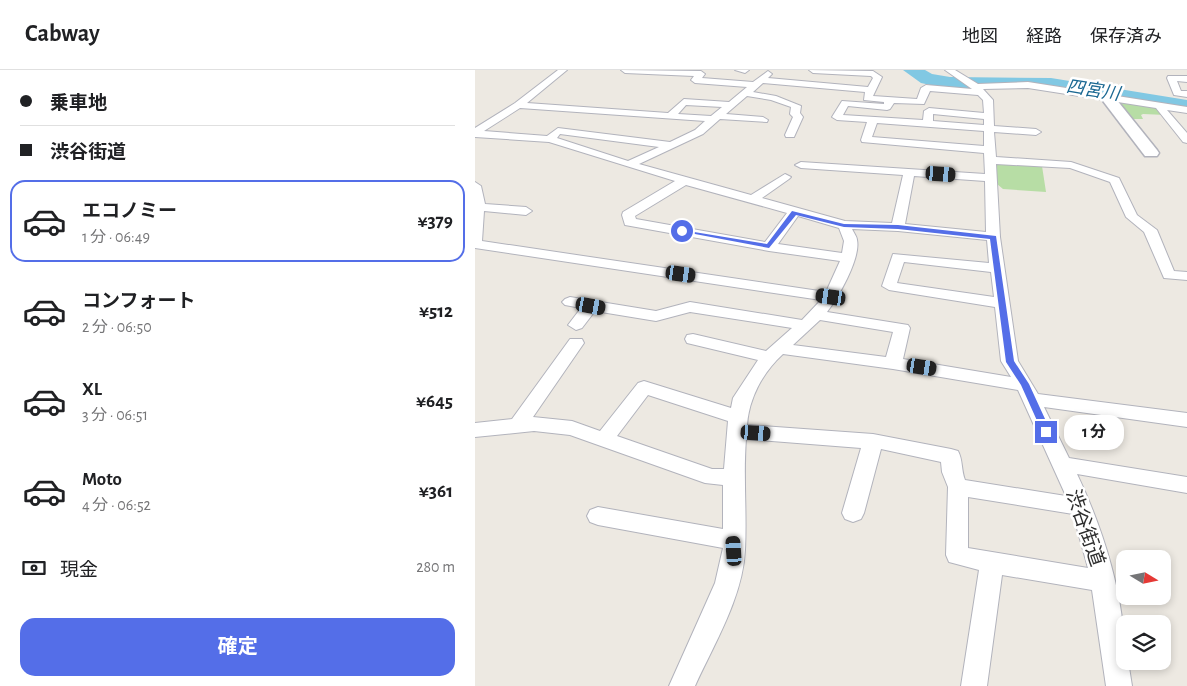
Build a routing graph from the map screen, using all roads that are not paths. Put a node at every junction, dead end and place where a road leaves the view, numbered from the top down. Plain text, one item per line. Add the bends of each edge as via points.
1 (563, 70) edge
2 (625, 70) edge
3 (739, 70) edge
4 (745, 70) edge
5 (772, 70) edge
6 (813, 70) edge
7 (949, 70) edge
8 (703, 72) edge
9 (1187, 79) edge
10 (757, 82) junction
11 (973, 86) junction
12 (871, 90) junction
13 (745, 93) junction
14 (1187, 94) edge
15 (1107, 97) junction
16 (889, 100) junction
17 (518, 104) junction
18 (730, 106) junction
19 (1159, 106) junction
20 (1187, 110) edge
21 (670, 116) junction
22 (482, 118) dead end
23 (714, 118) junction
24 (495, 119) junction
25 (763, 120) dead end
26 (873, 120) junction
27 (988, 123) junction
28 (1036, 132) dead end
29 (475, 133) edge
30 (790, 135) dead end
31 (550, 139) junction
32 (1187, 140) edge
33 (670, 145) junction
34 (1151, 154) dead end
35 (990, 162) junction
36 (629, 165) junction
37 (801, 165) dead end
38 (909, 172) junction
39 (785, 177) dead end
40 (684, 181) junction
41 (475, 186) edge
42 (752, 200) junction
43 (477, 210) edge
44 (526, 211) dead end
45 (795, 212) junction
46 (844, 225) junction
47 (898, 227) junction
48 (993, 237) junction
49 (475, 243) edge
50 (769, 246) junction
51 (848, 258) junction
52 (997, 268) junction
53 (1187, 276) edge
54 (831, 297) junction
55 (570, 302) dead end
56 (1002, 303) junction
57 (591, 306) junction
58 (811, 320) junction
59 (693, 339) dead end
60 (773, 352) junction
61 (893, 363) junction
62 (1028, 392) junction
63 (1187, 420) edge
64 (737, 424) junction
65 (518, 425) junction
66 (475, 430) edge
67 (605, 438) junction
68 (873, 441) junction
69 (1061, 464) junction
70 (733, 477) junction
71 (1187, 485) edge
72 (958, 487) junction
73 (1082, 507) junction
74 (853, 513) dead end
75 (598, 516) dead end
76 (733, 540) junction
77 (992, 563) junction
78 (1103, 581) junction
79 (682, 686) edge
80 (974, 686) edge
81 (1119, 686) edge

1 - 17 street
2 - 8 street
3 - 4 street
5 - 10 street
6 - 12 street via 873,74 878,77
7 - 11 street
8 - 10 street via 695,80
9 - 14 street via 1171,78 1177,93
10 - 12 street
10 - 13 street
11 - 15 street via 1028,85
11 - 16 street via 926,88 921,102
11 - 27 street, 渋谷街道 via 988,100
12 - 16 street via 867,98
13 - 18 street
13 - 30 street via 796,106 795,114 799,117
15 - 19 street
15 - 34 street
16 - 26 street via 887,107 845,104 837,117
17 - 21 street
17 - 24 street
18 - 21 street via 684,102
18 - 23 street
19 - 20 street
19 - 32 street
21 - 23 street
22 - 24 street
23 - 25 street
23 - 33 street via 699,132
24 - 29 street
26 - 27 street via 927,125
26 - 35 street via 866,140
27 - 28 street
27 - 35 street, 渋谷街道
29 - 31 street
31 - 33 street via 559,131
31 - 36 street
33 - 36 street
35 - 38 street
35 - 48 street, 渋谷街道
35 - 53 street via 1071,165 1115,180 1132,217 1150,230 1169,275
36 - 40 street
37 - 38 street
38 - 47 street
39 - 42 street
40 - 42 street
40 - 50 street via 628,216 630,222
41 - 43 street
42 - 45 street
43 - 44 street
43 - 49 street
45 - 46 street
45 - 50 street
46 - 47 street
46 - 51 street via 851,241
47 - 48 street
48 - 52 street, 渋谷街道
49 - 54 street
50 - 51 street
51 - 54 street
52 - 56 street, 渋谷街道
52 - 56 street via 897,257 889,286
54 - 58 street
55 - 57 street
56 - 62 street, 渋谷街道 via 1010,362
57 - 58 street via 656,316 690,308
57 - 65 street
58 - 60 street
58 - 61 street via 901,328
59 - 60 street
60 - 61 street
60 - 64 street via 742,398
61 - 62 street
62 - 63 street
62 - 69 street, 渋谷街道
64 - 67 street via 644,387
64 - 68 street
64 - 70 street
65 - 66 street
65 - 67 street via 572,428
67 - 70 street via 712,477
68 - 72 street via 951,456 952,472
68 - 74 street
69 - 71 street
69 - 73 street, 渋谷街道
70 - 76 street
72 - 73 street
72 - 77 street via 957,554
73 - 78 street, 渋谷街道
75 - 76 street
76 - 79 street via 727,584
77 - 78 street
77 - 80 street
78 - 81 street, 渋谷街道

